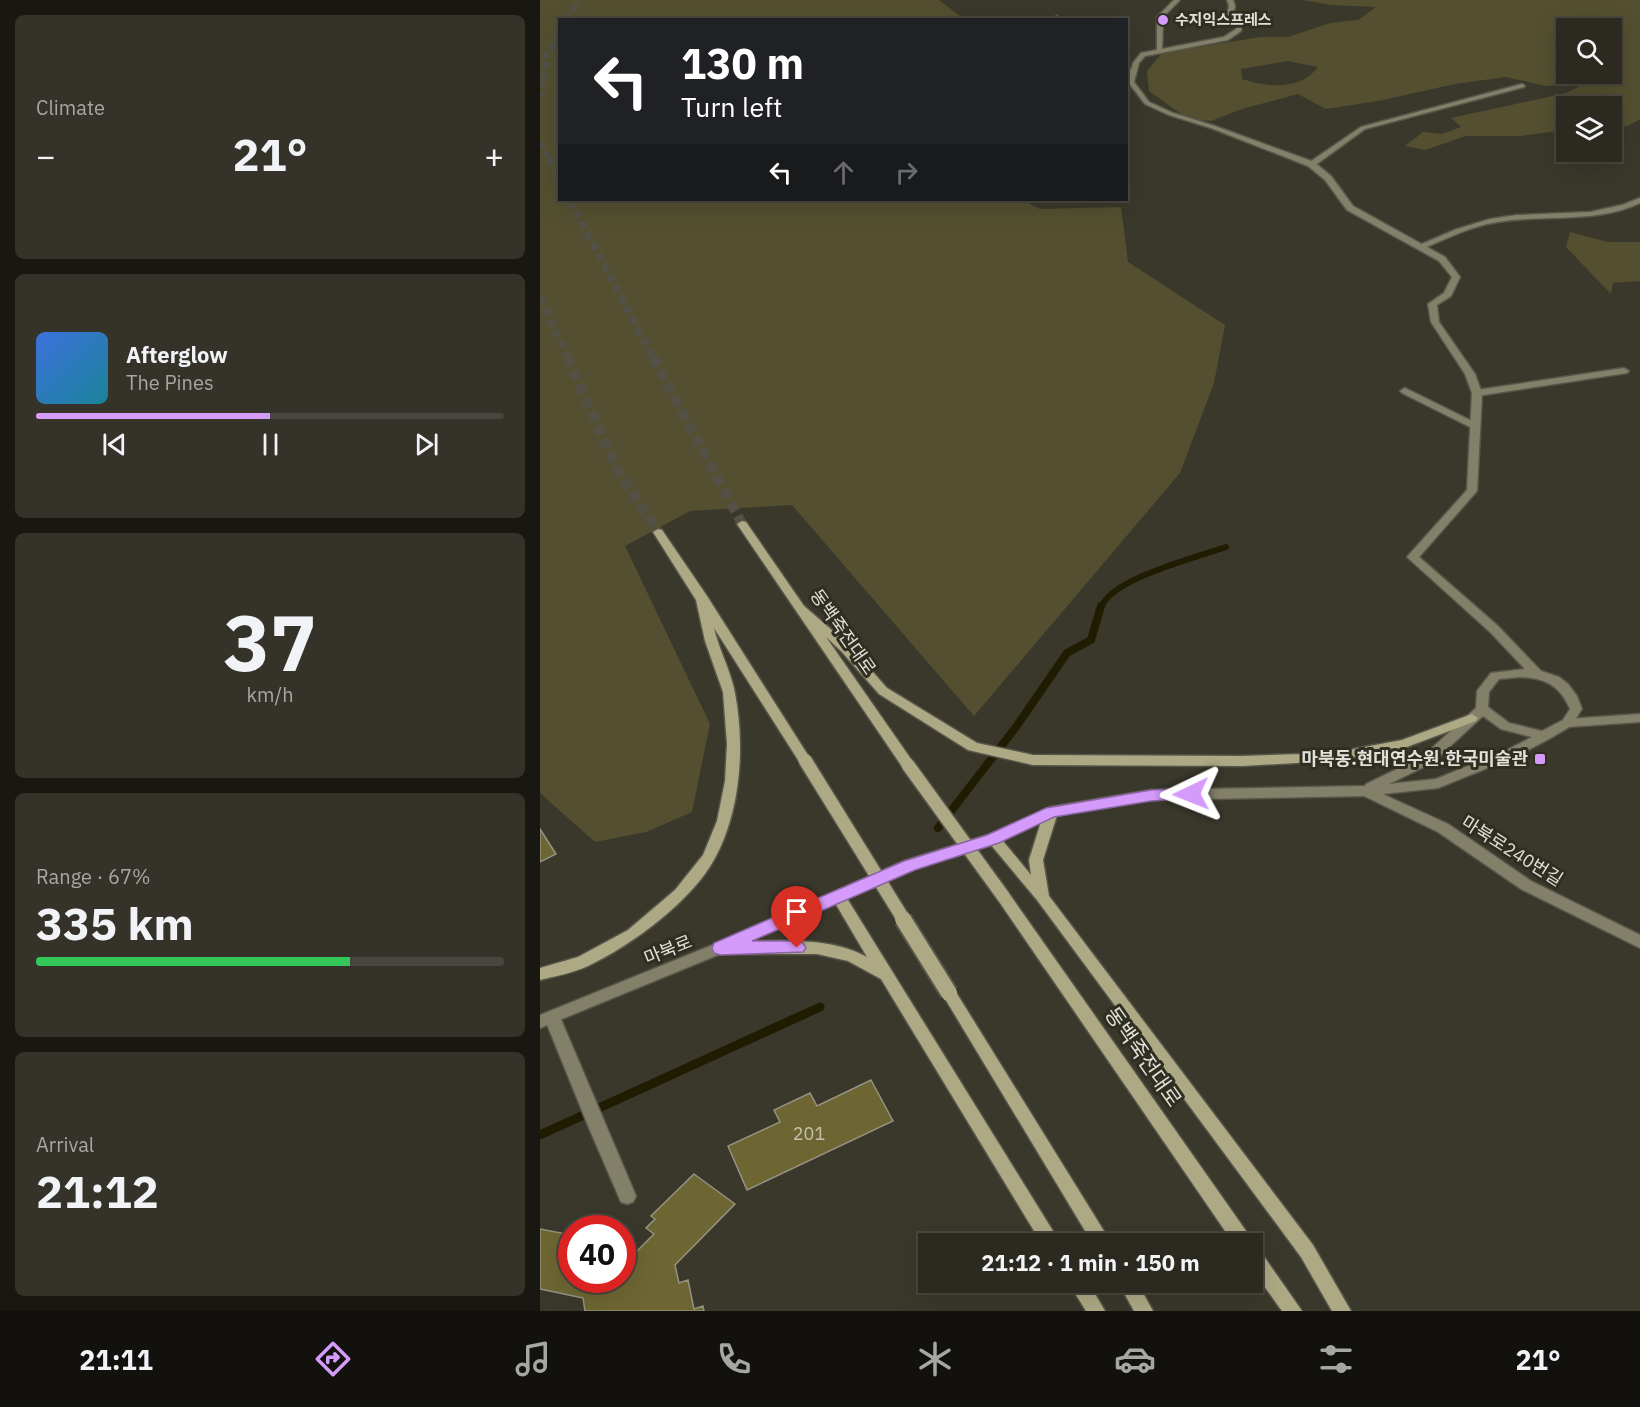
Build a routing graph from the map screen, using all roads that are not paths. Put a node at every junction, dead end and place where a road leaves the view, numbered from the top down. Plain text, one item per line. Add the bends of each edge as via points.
1 (1177, 0) edge
2 (1230, 0) edge
3 (1159, 51) junction
4 (1130, 70) edge
5 (1522, 87) dead end
6 (1311, 164) junction
7 (1640, 201) edge
8 (1421, 246) junction
9 (1624, 371) dead end
10 (1404, 391) dead end
11 (1477, 393) junction
12 (1475, 426) junction
13 (742, 524) tunnel mouth
14 (658, 532) tunnel mouth
15 (701, 596) junction
16 (802, 609) junction
17 (1536, 673) junction
18 (1482, 709) junction
19 (1472, 718) junction
20 (1640, 718) edge
21 (1567, 723) junction
22 (1544, 736) junction
23 (1365, 791) junction
24 (1051, 812) junction
25 (993, 839) junction
26 (838, 896) junction
27 (1042, 897) junction
28 (1640, 942) edge
29 (720, 948) junction
30 (540, 975) edge
31 (886, 975) junction
32 (546, 1020) edge
33 (627, 1196) dead end
34 (1045, 1233) edge
35 (1096, 1233) edge
36 (1237, 1233) edge
37 (1263, 1269) edge
38 (1084, 1293) edge
39 (1133, 1293) edge
40 (1096, 1311) edge
41 (1144, 1311) edge
42 (1293, 1311) edge
43 (1342, 1311) edge

1 - 3 street via 1160,16
2 - 3 street via 1230,15 1239,23 1239,30 1233,35
3 - 4 street via 1143,54
4 - 6 street via 1131,82 1147,103
5 - 6 street via 1363,128
6 - 8 street via 1328,178 1350,208
7 - 8 street via 1611,212 1498,219
8 - 11 street via 1442,259 1456,277 1448,294 1432,304 1436,322 1470,374
9 - 11 street
10 - 12 street
11 - 12 street
12 - 17 street via 1472,491 1413,557 1494,628
13 - 16 main road, 동백죽전대로
14 - 15 main road
15 - 30 main road via 729,692 734,744 724,821 709,857 680,894 633,934 582,962
15 - 35 main road, bridge
16 - 19 main road via 845,648 883,691 973,747 1033,760 1242,761 1332,757 1404,744
16 - 36 main road, 동백죽전대로, bridge
17 - 18 street via 1495,676 1483,691
17 - 21 street via 1573,695 1576,709
18 - 19 street
18 - 22 street via 1505,726
19 - 23 street via 1427,760
20 - 21 street
21 - 22 street
22 - 23 street, 마북로 via 1438,783
23 - 24 street, 마북로 via 1151,795
23 - 28 street, 마북로240번길 via 1443,828 1526,885
24 - 25 street, 마북로
24 - 27 main road via 1036,860
25 - 26 street, 마북로 via 909,866
25 - 27 main road
26 - 29 street, 마북로
26 - 31 main road
27 - 43 main road via 1307,1251
29 - 31 main road via 817,948 852,956
29 - 32 street, 마북로
31 - 34 main road
32 - 33 street
37 - 42 main road
38 - 40 main road
39 - 41 main road

